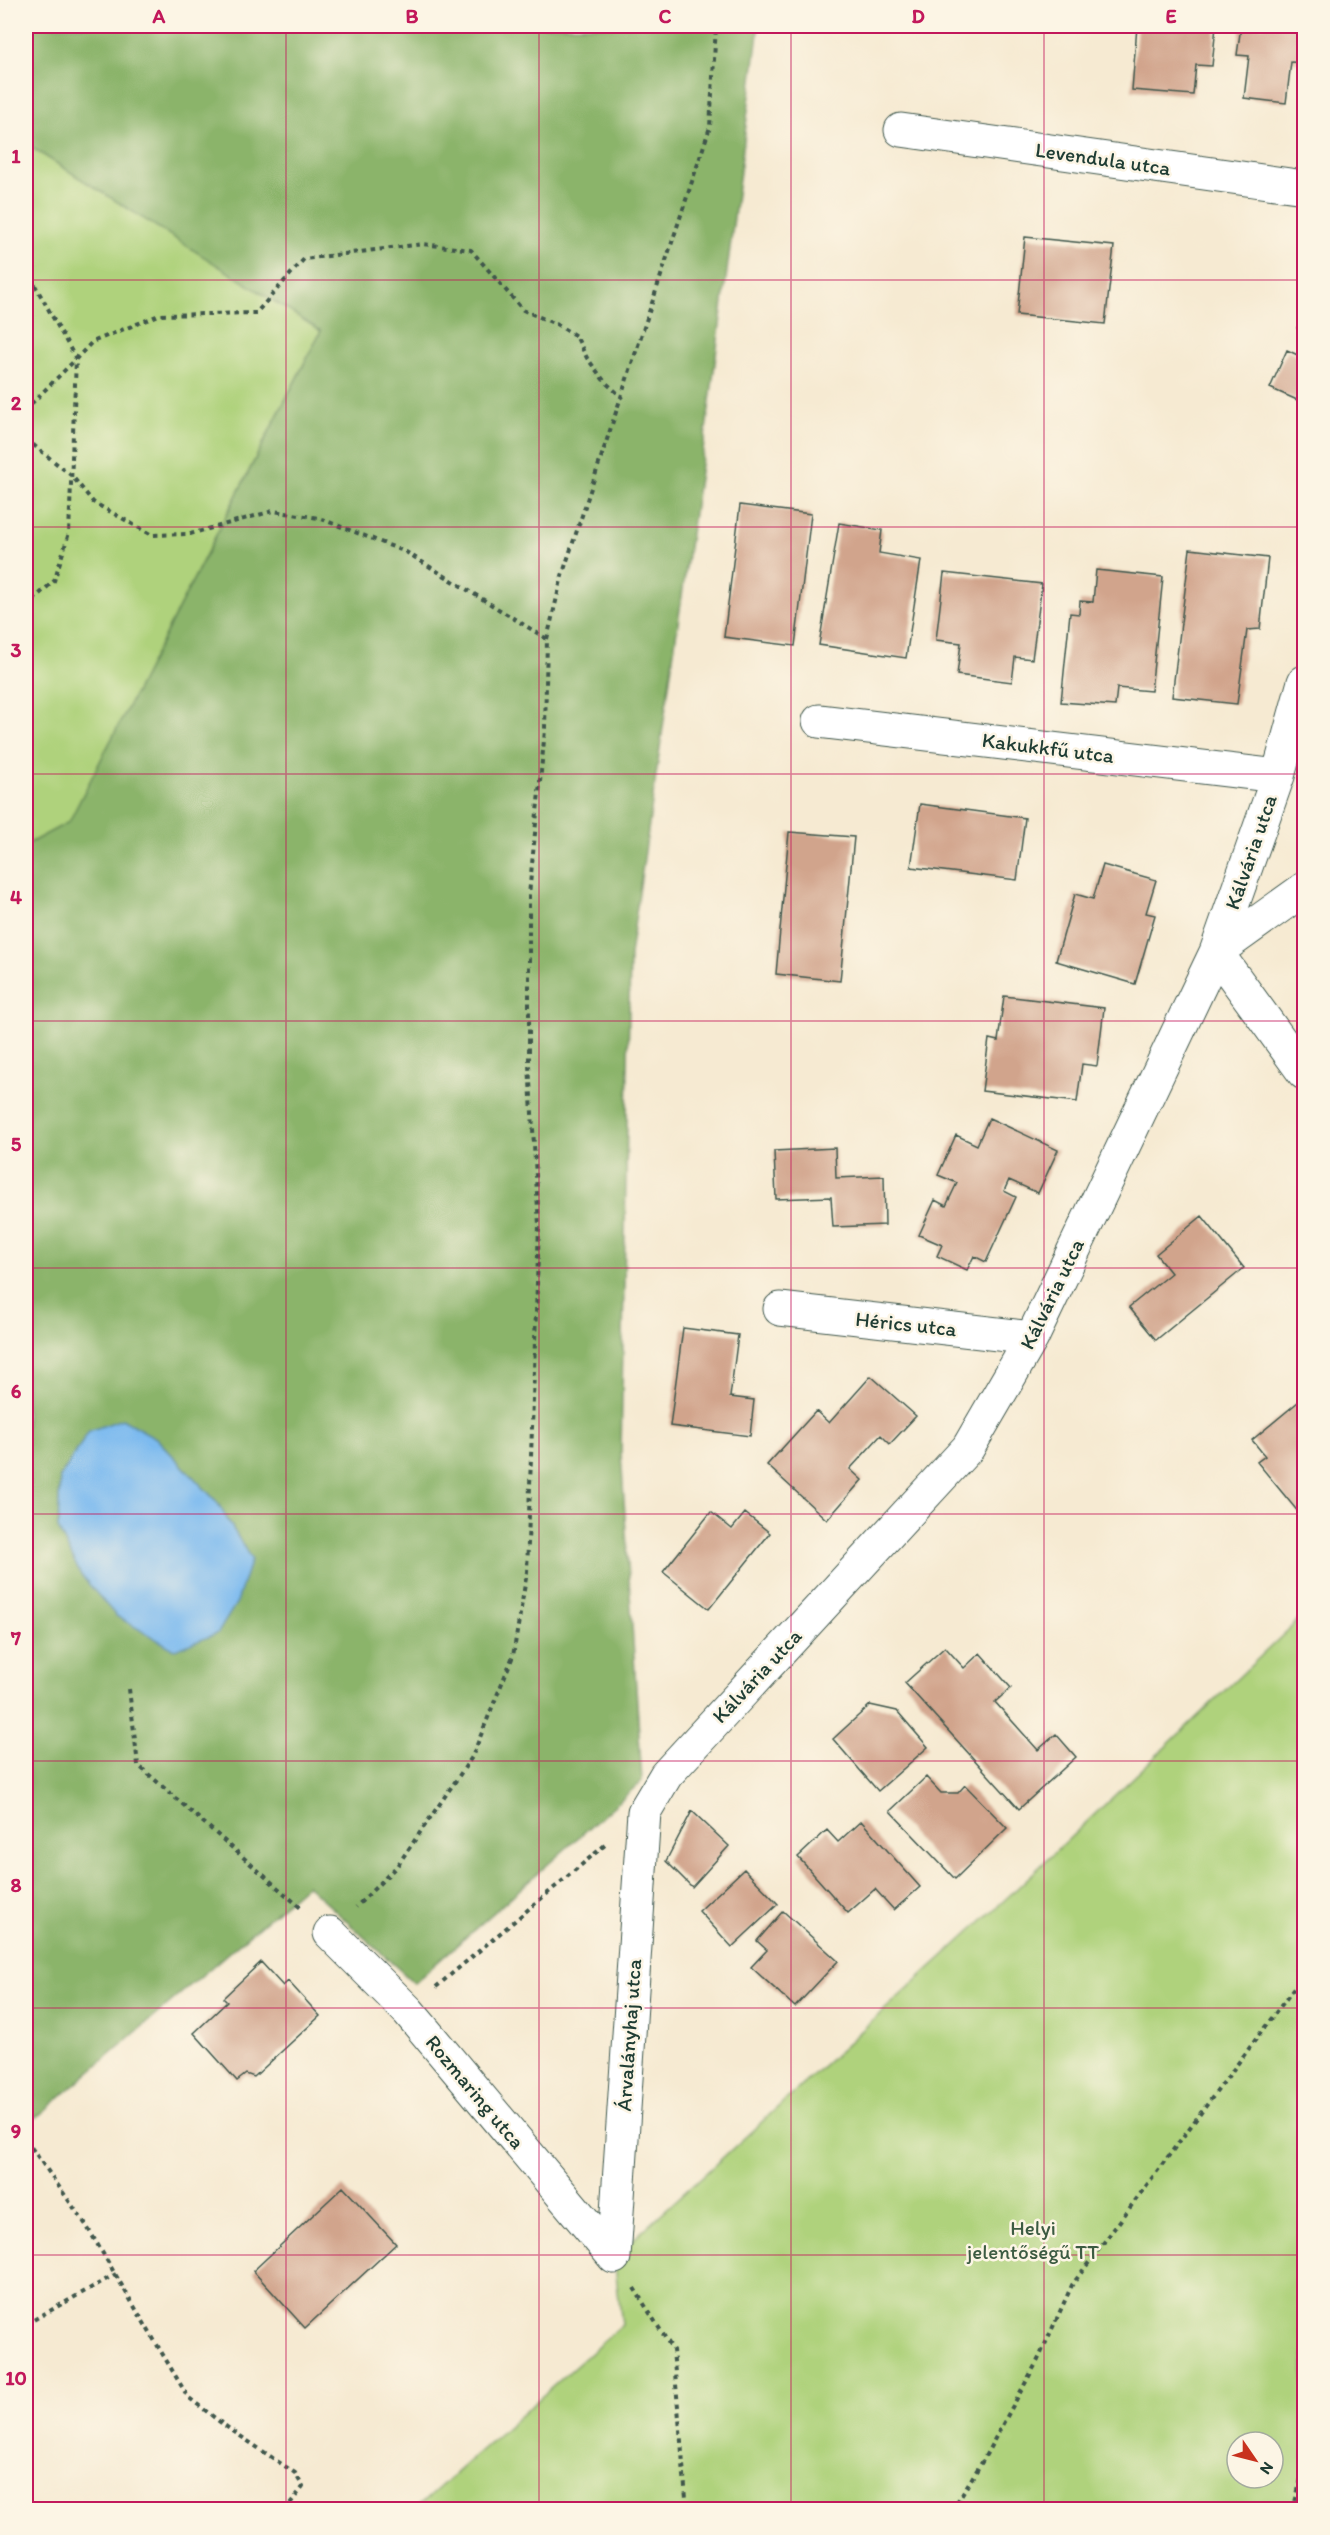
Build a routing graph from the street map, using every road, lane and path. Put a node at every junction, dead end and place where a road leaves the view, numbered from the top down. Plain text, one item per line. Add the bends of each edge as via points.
1 (716, 26) edge
2 (901, 130) dead end
3 (1305, 187) edge
4 (26, 269) edge
5 (76, 359) junction
6 (623, 398) junction
7 (26, 409) edge
8 (26, 439) edge
9 (72, 476) junction
10 (26, 606) edge
11 (547, 639) junction
12 (1305, 682) edge
13 (819, 721) dead end
14 (1278, 776) junction
15 (1305, 889) edge
16 (1216, 952) junction
17 (1305, 1072) edge
18 (780, 1309) dead end
19 (1032, 1338) junction
20 (129, 1689) dead end
21 (644, 1812) junction
22 (330, 1933) junction
23 (1305, 1975) edge
24 (408, 2011) junction
25 (26, 2140) edge
26 (614, 2257) junction
27 (116, 2274) junction
28 (26, 2324) edge
29 (1305, 2468) edge
30 (285, 2510) edge
31 (687, 2510) edge
32 (952, 2510) edge
33 (1293, 2510) edge

1 - 6 path via 710,127
2 - 3 street, Levendula utca
4 - 5 path
5 - 6 path via 92,342 159,315 256,313 304,259 423,244 471,250 523,310 576,336 605,382
5 - 7 path
5 - 9 path
6 - 11 path via 562,576
8 - 9 path
9 - 10 path via 69,533 54,581
9 - 11 path via 93,502 152,535 190,534 273,511 319,518 406,552
11 - 22 path via 545,730 529,895 529,1065 538,1237 527,1572 515,1645 466,1766 398,1866
12 - 14 street, Kálvária utca
13 - 14 street, Kakukkfű utca
14 - 16 street, Kálvária utca
15 - 16 street
16 - 17 street
16 - 19 street, Kálvária utca
18 - 19 street, Hérics utca
19 - 21 street, Kálvária utca via 968,1449 666,1775
20 - 22 path via 138,1765
21 - 24 path
21 - 26 street, Árvalányhaj utca
22 - 24 street, Rozmaring utca
23 - 32 path via 1072,2285 1038,2360
24 - 26 street, Rozmaring utca
25 - 27 path
26 - 31 path via 673,2350
27 - 28 path
27 - 30 path via 188,2397 296,2473 303,2487
29 - 33 path

